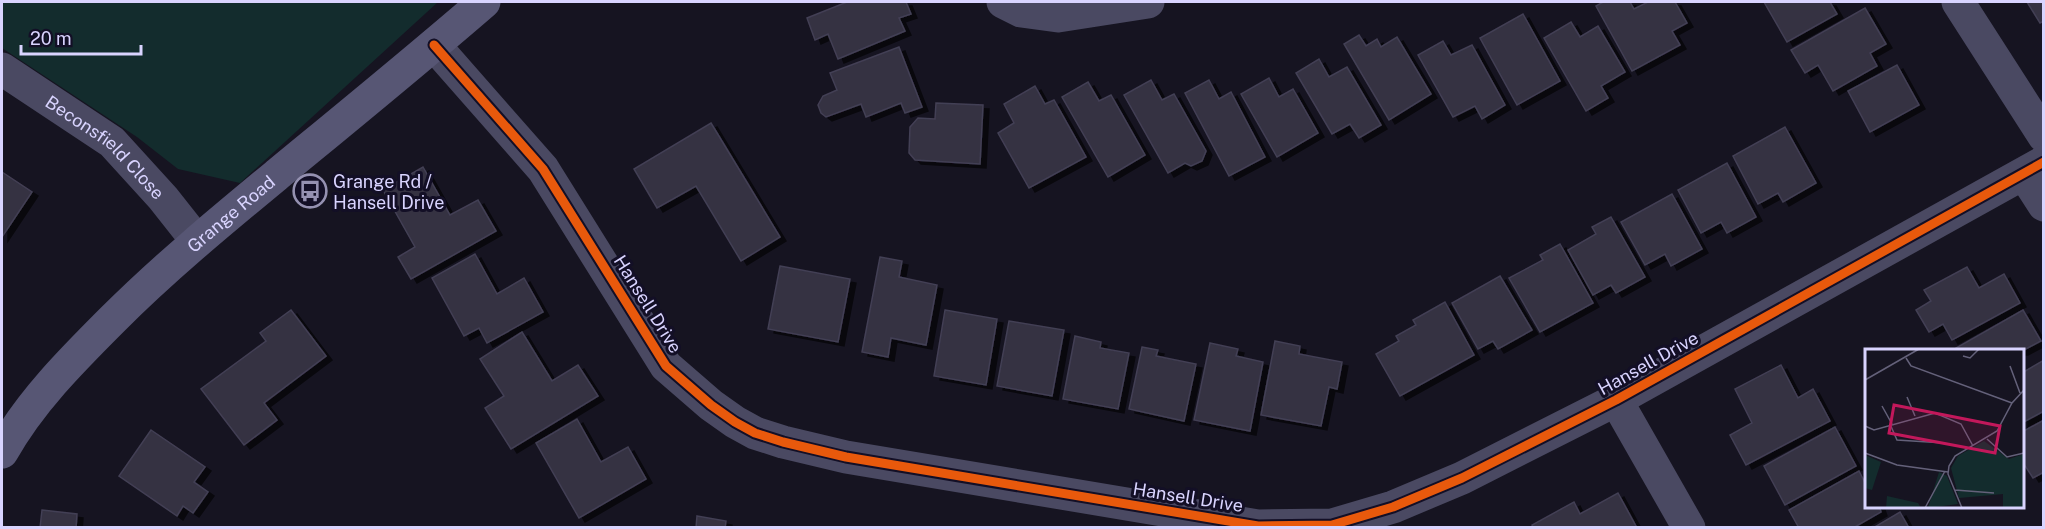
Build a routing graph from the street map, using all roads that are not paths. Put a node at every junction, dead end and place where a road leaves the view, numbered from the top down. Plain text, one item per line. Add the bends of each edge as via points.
1 (484, 2) edge
2 (1003, 2) edge
3 (1148, 2) edge
4 (1958, 2) edge
5 (434, 45) junction
6 (2, 69) edge
7 (2043, 136) edge
8 (2034, 168) edge
9 (2043, 205) edge
10 (197, 240) junction
11 (1616, 400) junction
12 (2, 452) edge
13 (1689, 528) edge

1 - 5 main road, Grange Road
2 - 3 street via 1022,11 1058,16
4 - 7 street
5 - 10 main road, Grange Road
5 - 11 street, Hansell Drive via 543,169 666,366 735,422 783,442 846,457 1258,526 1332,525 1393,507 1462,478
6 - 10 street, Beconsfield Close via 112,142
8 - 9 street
8 - 11 street, Hansell Drive
10 - 12 main road, Grange Road via 72,360 28,412
11 - 13 street

